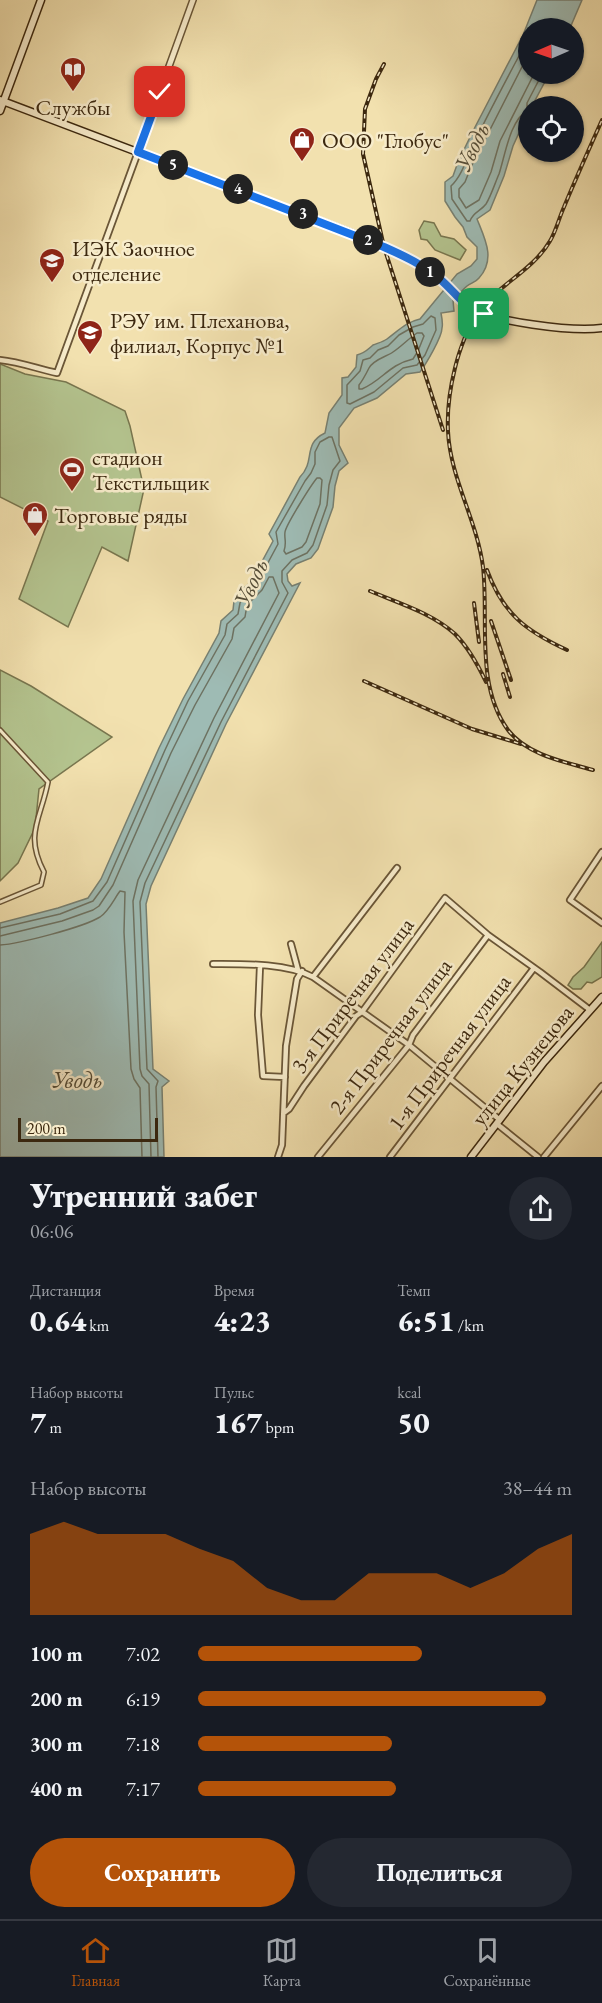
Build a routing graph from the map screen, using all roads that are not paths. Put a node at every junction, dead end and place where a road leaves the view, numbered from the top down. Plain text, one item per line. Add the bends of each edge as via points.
1 (41, 0) edge
2 (193, 0) edge
3 (2, 100) edge
4 (0, 111) edge
5 (138, 152) junction
6 (602, 328) edge
7 (0, 360) edge
8 (0, 730) edge
9 (602, 852) edge
10 (397, 868) dead end
11 (0, 902) edge
12 (602, 923) edge
13 (488, 935) junction
14 (291, 944) dead end
15 (213, 964) dead end
16 (260, 966) junction
17 (534, 968) junction
18 (300, 970) junction
19 (313, 977) junction
20 (602, 997) edge
21 (590, 1010) junction
22 (362, 1012) junction
23 (409, 1045) junction
24 (285, 1077) junction
25 (450, 1080) junction
26 (602, 1086) edge
27 (285, 1112) junction
28 (498, 1122) junction
29 (278, 1157) edge
30 (318, 1157) edge
31 (390, 1157) edge
32 (471, 1157) edge
33 (538, 1157) edge
34 (544, 1157) edge

1 - 3 main road
2 - 5 street
3 - 4 main road
3 - 5 main road
5 - 6 main road via 364,238 420,264 478,312 573,329
5 - 7 street via 57,373
8 - 11 street via 48,782 33,838 44,872 41,885
9 - 12 street via 570,900
10 - 19 street
13 - 17 street
13 - 22 street, 3-я Приречная улица via 446,898
13 - 23 street, 2-я Приречная улица
14 - 18 street
15 - 16 street
16 - 18 street
16 - 24 street via 258,1016 263,1076
17 - 21 street
17 - 25 street, 1-я Приречная улица
18 - 19 street
18 - 24 street via 286,1046
19 - 22 street
20 - 21 main road, улица Кузнецова
21 - 28 main road, улица Кузнецова
22 - 23 street
22 - 27 street, 3-я Приречная улица
23 - 25 street
23 - 30 street, 2-я Приречная улица
24 - 27 street
25 - 28 street
25 - 31 street, 1-я Приречная улица
26 - 34 street
27 - 29 street
28 - 32 main road, улица Кузнецова
28 - 33 street

